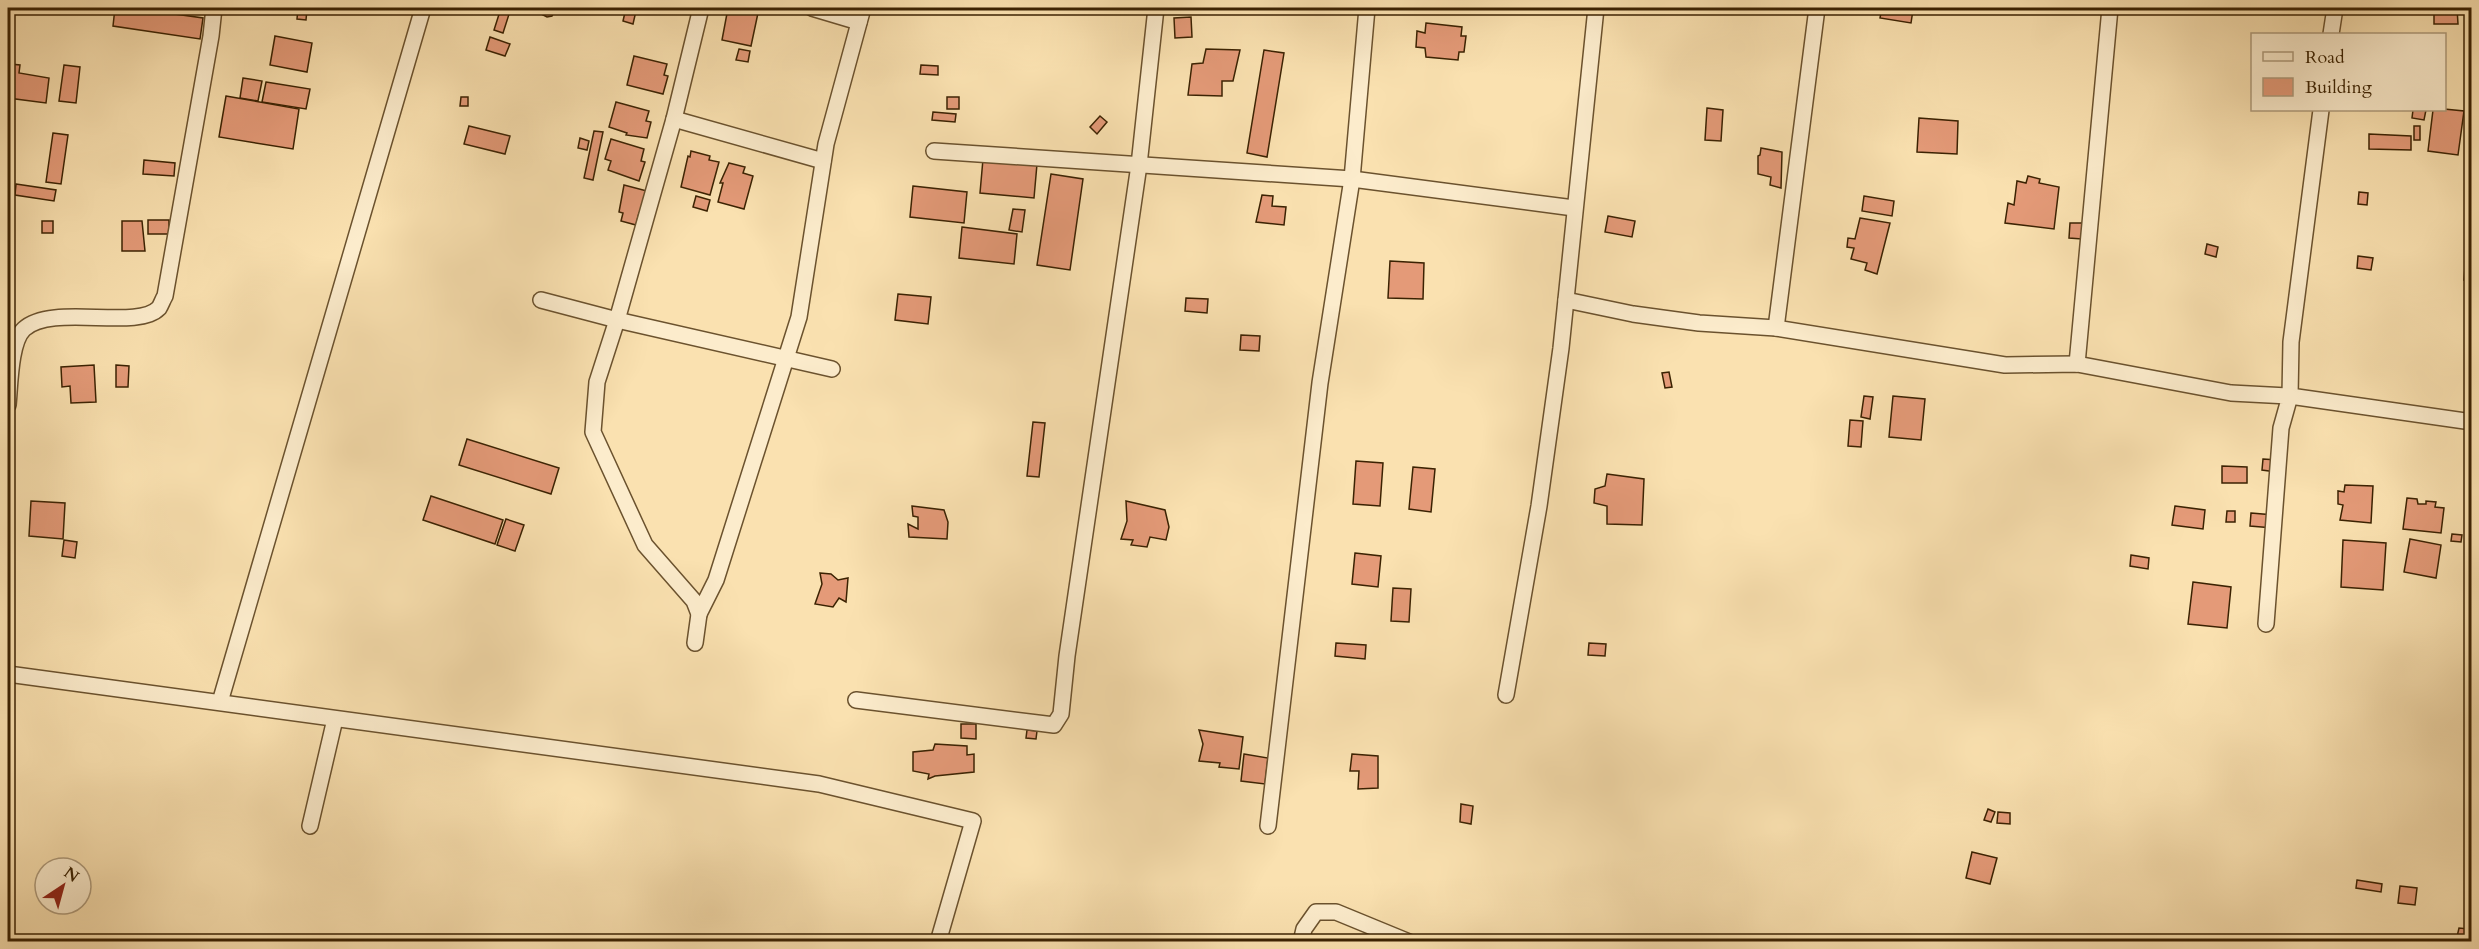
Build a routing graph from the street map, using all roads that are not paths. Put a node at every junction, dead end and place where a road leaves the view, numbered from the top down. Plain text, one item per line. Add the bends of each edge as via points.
1 (214, 8) edge
2 (423, 8) edge
3 (701, 8) edge
4 (812, 8) edge
5 (1156, 8) edge
6 (1367, 8) edge
7 (1596, 8) edge
8 (1817, 8) edge
9 (2110, 8) edge
10 (2335, 8) edge
11 (861, 15) edge
12 (2331, 33) edge
13 (2321, 111) edge
14 (674, 119) junction
15 (934, 151) dead end
16 (823, 161) junction
17 (1138, 165) junction
18 (1352, 179) junction
19 (1574, 208) junction
20 (541, 300) dead end
21 (1566, 300) junction
22 (617, 320) junction
23 (1776, 328) junction
24 (784, 358) junction
25 (2077, 363) junction
26 (832, 369) dead end
27 (2290, 396) junction
28 (8, 405) edge
29 (2472, 422) edge
30 (699, 614) junction
31 (2266, 624) dead end
32 (695, 643) dead end
33 (8, 674) edge
34 (1506, 695) dead end
35 (856, 700) dead end
36 (220, 702) junction
37 (335, 719) junction
38 (310, 826) dead end
39 (1268, 826) dead end
40 (938, 942) edge
41 (1301, 942) edge
42 (1409, 942) edge

1 - 28 street via 162,302 143,316 43,318 23,330 14,350
2 - 36 street
3 - 14 street
4 - 11 street
5 - 17 street
6 - 18 street
7 - 19 street
8 - 23 street
9 - 25 street
10 - 12 street
11 - 16 street
13 - 27 street via 2291,342
14 - 16 street
14 - 22 street
15 - 17 street
16 - 24 street via 799,317
17 - 18 street
17 - 35 street via 1061,714 1054,725
18 - 19 street
18 - 39 street via 1320,383
19 - 21 street
20 - 22 street
21 - 23 street via 1700,323
21 - 34 street via 1539,506
22 - 24 street
22 - 30 street via 597,382 593,432 645,545 694,601
23 - 25 street via 2005,365
24 - 26 street
24 - 30 street via 716,580
25 - 27 street via 2231,393
27 - 29 street
27 - 31 street via 2281,428
30 - 32 street
33 - 36 street
36 - 37 street
37 - 38 street
37 - 40 street via 819,784 973,821
41 - 42 street via 1304,929 1316,912 1336,912

